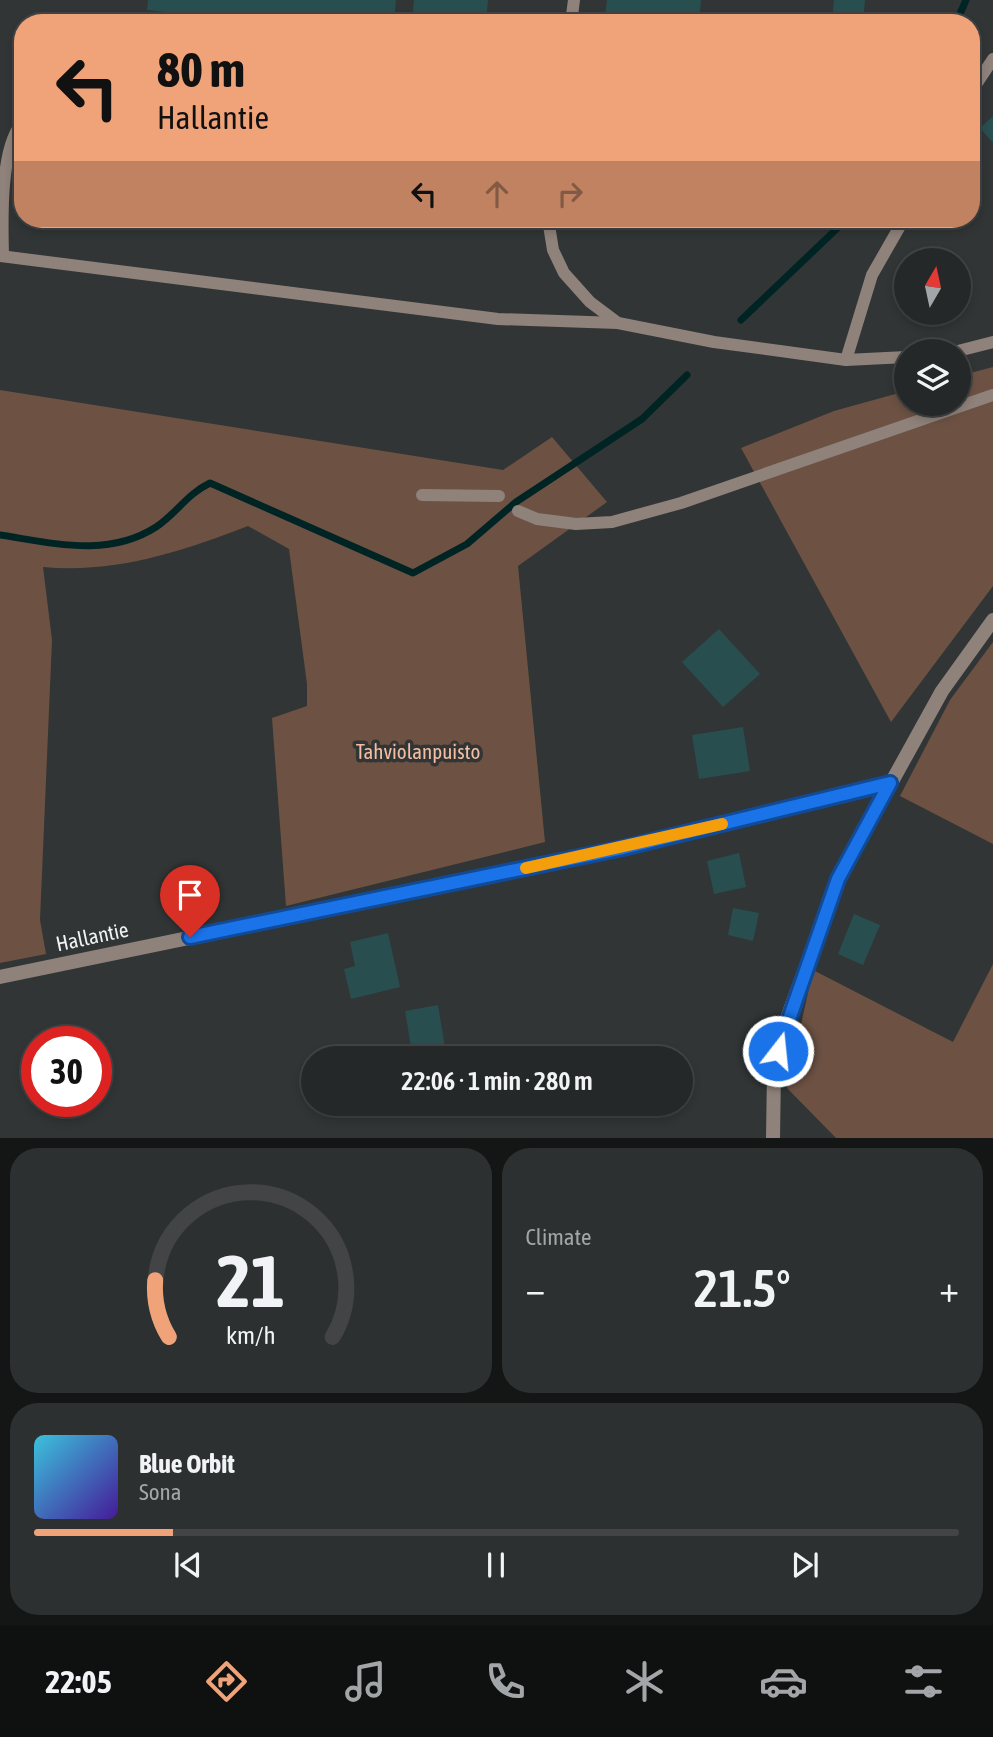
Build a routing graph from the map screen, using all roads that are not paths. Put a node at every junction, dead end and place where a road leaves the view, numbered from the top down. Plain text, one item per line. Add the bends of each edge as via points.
1 (993, 59) edge
2 (980, 78) edge
3 (14, 130) edge
4 (549, 228) edge
5 (899, 228) edge
6 (1, 256) edge
7 (618, 323) junction
8 (993, 342) edge
9 (971, 348) edge
10 (894, 358) edge
11 (846, 360) junction
12 (993, 395) edge
13 (422, 495) dead end
14 (499, 496) dead end
15 (518, 511) dead end
16 (993, 620) edge
17 (890, 783) junction
18 (0, 977) edge
19 (773, 1138) edge

1 - 2 lane
3 - 6 lane via 1,198
4 - 7 lane via 564,273 590,302
5 - 11 lane via 872,275
6 - 7 lane via 498,319
7 - 11 lane
8 - 9 lane
10 - 11 lane
12 - 15 lane via 681,503 612,522 576,524 537,519
13 - 14 lane
16 - 17 street via 942,691
17 - 18 street, Hallantie via 623,848
17 - 19 street via 838,879 782,1032 774,1070

